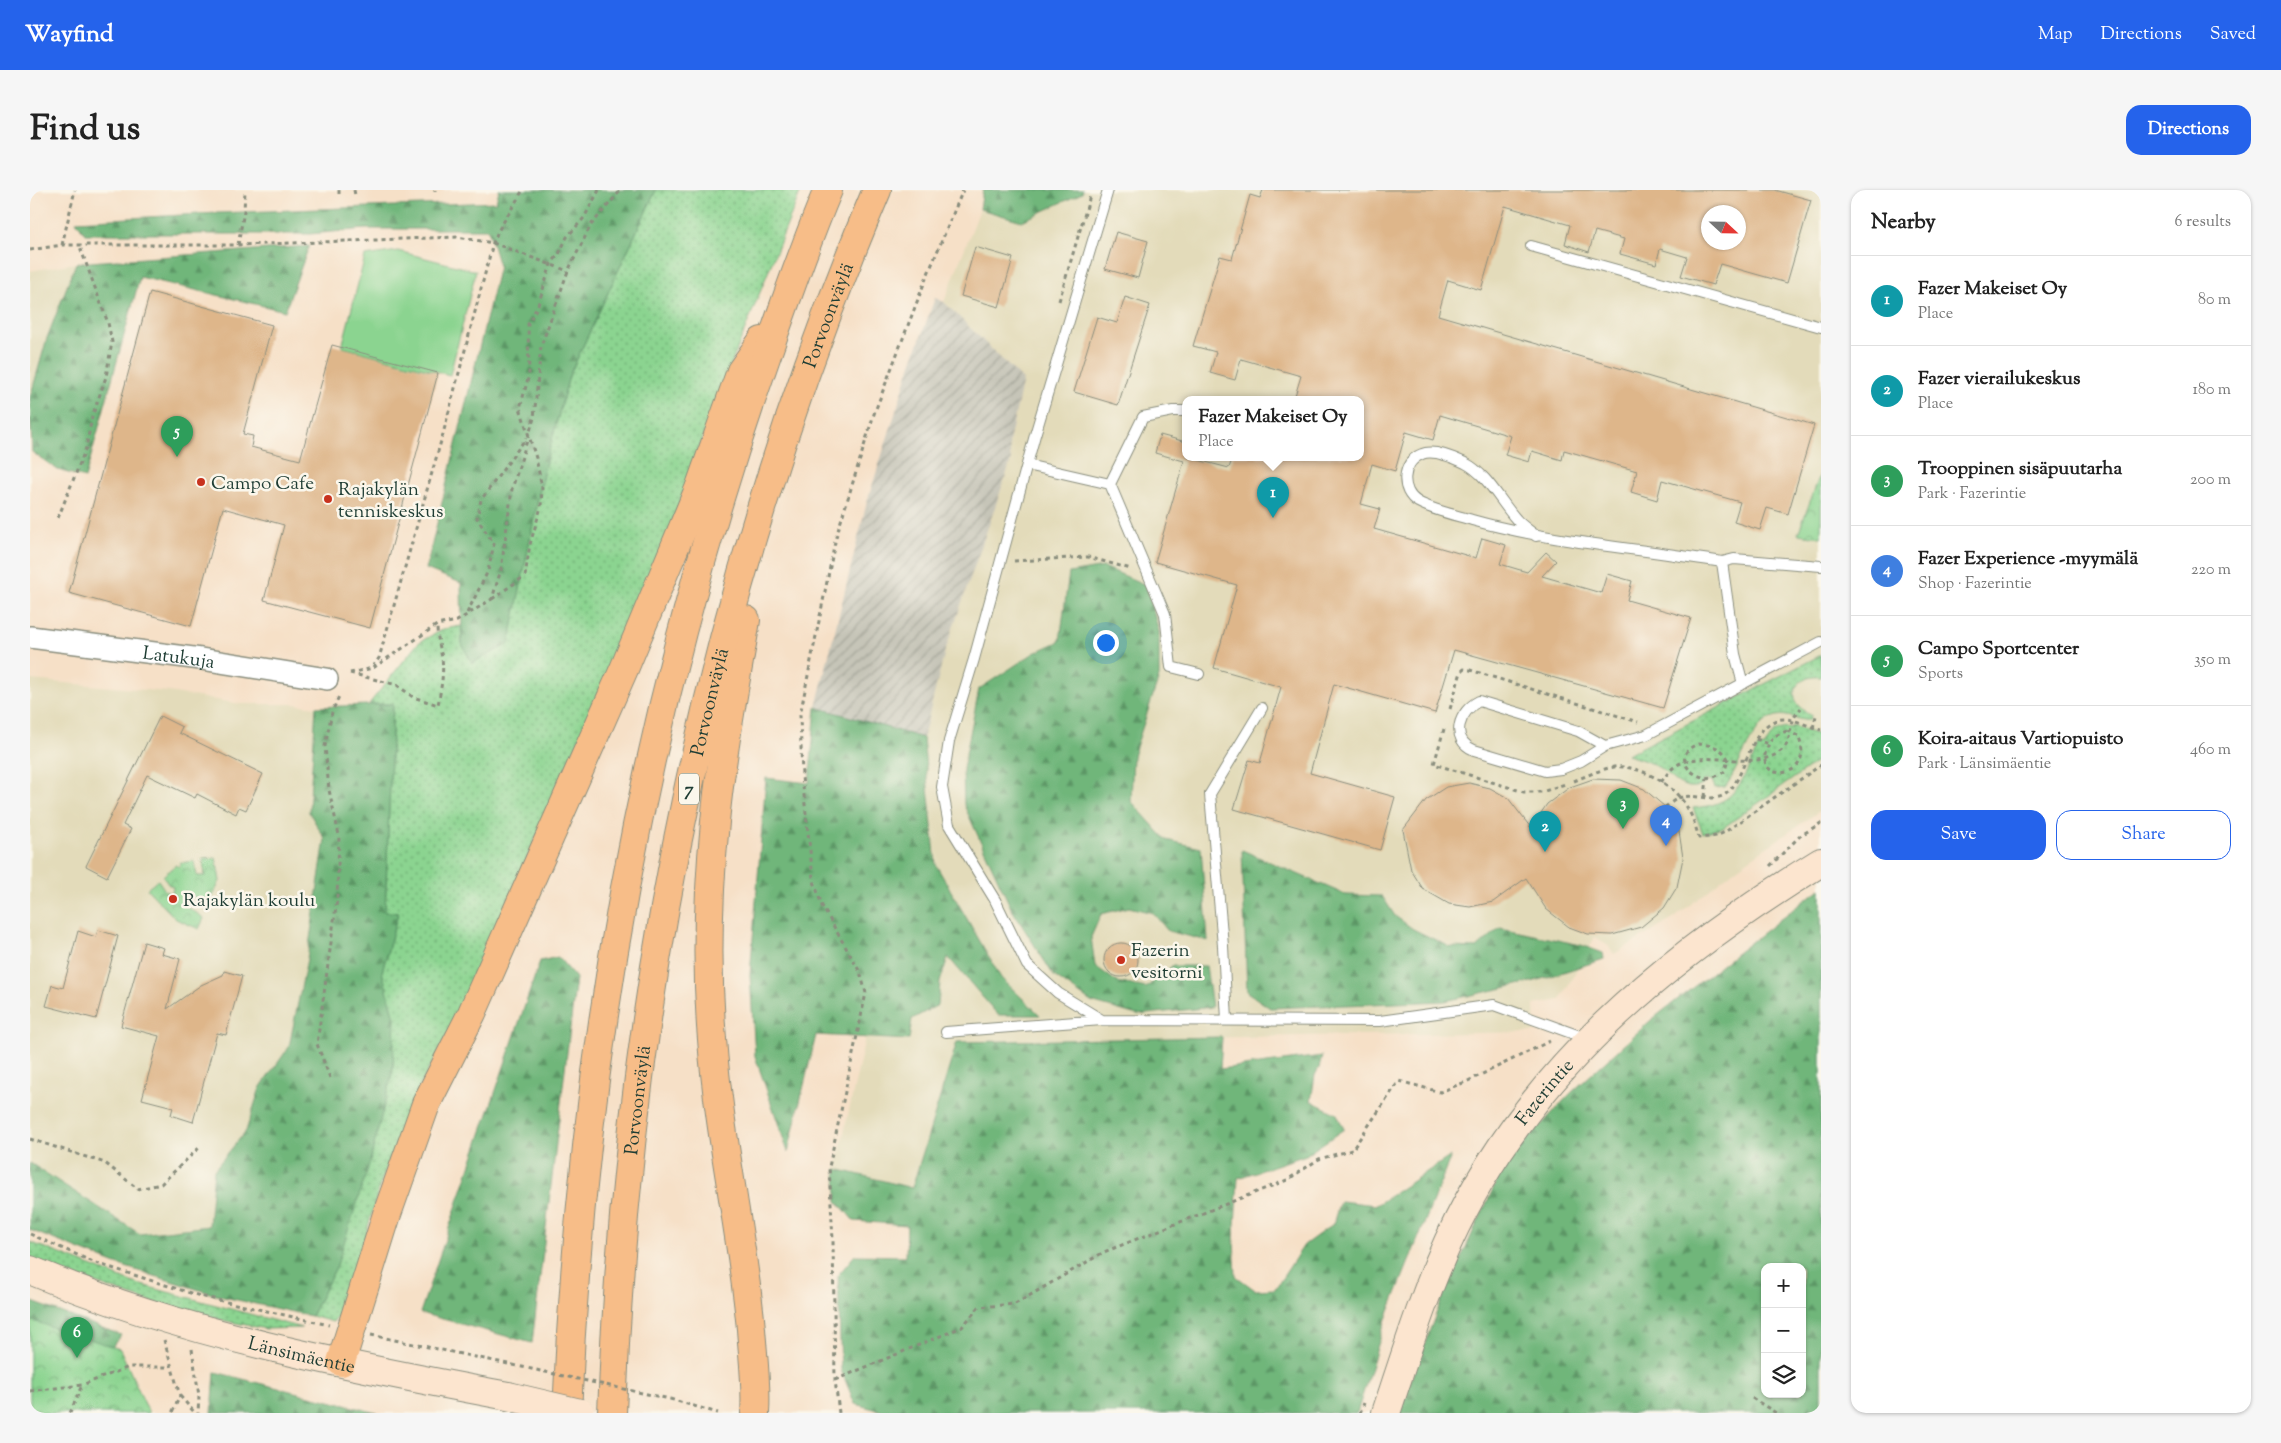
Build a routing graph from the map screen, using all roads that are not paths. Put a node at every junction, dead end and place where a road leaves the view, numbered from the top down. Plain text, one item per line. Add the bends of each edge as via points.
1 (828, 190) edge
2 (877, 190) edge
3 (1108, 190) edge
4 (1531, 246) dead end
5 (782, 310) junction
6 (1821, 327) edge
7 (1182, 411) edge
8 (1027, 465) junction
9 (768, 484) junction
10 (1110, 484) junction
11 (1536, 536) junction
12 (1722, 562) junction
13 (1821, 566) edge
14 (30, 637) edge
15 (1821, 642) edge
16 (1199, 674) dead end
17 (338, 683) road end
18 (1743, 684) junction
19 (1262, 708) dead end
20 (1605, 746) junction
21 (1821, 862) edge
22 (1102, 1020) junction
23 (1227, 1020) junction
24 (946, 1032) dead end
25 (1579, 1035) junction
26 (30, 1270) edge
27 (341, 1362) junction
28 (567, 1413) edge
29 (580, 1413) edge
30 (612, 1413) edge
31 (755, 1413) edge
32 (1386, 1413) edge

1 - 5 highway
2 - 9 highway, Porvoonväylä / 7 via 838,284
3 - 8 lane
4 - 6 lane
5 - 27 highway via 741,371 699,489 624,669 472,1012 426,1104 386,1214
5 - 28 highway via 718,501 680,639 631,849 591,1104 578,1231
7 - 10 lane via 1143,417
8 - 10 lane
8 - 22 lane via 949,741 942,787 949,825 995,900 1027,965 1058,993
9 - 30 highway, Porvoonväylä / 7 via 709,702 666,899 633,1124 621,1248
9 - 31 highway via 715,821 708,961 720,1114 748,1297
10 - 16 lane via 1165,614 1172,667
11 - 11 lane via 1416,502 1405,484 1408,466 1422,454 1432,453 1465,463 1485,480 1517,521
11 - 12 lane
12 - 13 lane via 1734,559
12 - 18 lane via 1735,654
14 - 17 street, Latukuja via 201,659
15 - 18 lane
18 - 20 lane via 1646,736
19 - 23 lane via 1210,794
20 - 20 lane via 1578,731 1479,701 1463,715 1459,727 1464,746 1545,771 1581,761
21 - 25 main road, Fazerintie via 1711,934
22 - 23 lane
22 - 24 lane
23 - 25 lane via 1380,1021 1494,1005
25 - 32 main road, Fazerintie via 1557,1074 1485,1172 1448,1242 1417,1320
26 - 27 main road, Länsimäentie via 157,1316
27 - 29 main road, Länsimäentie, bridge

